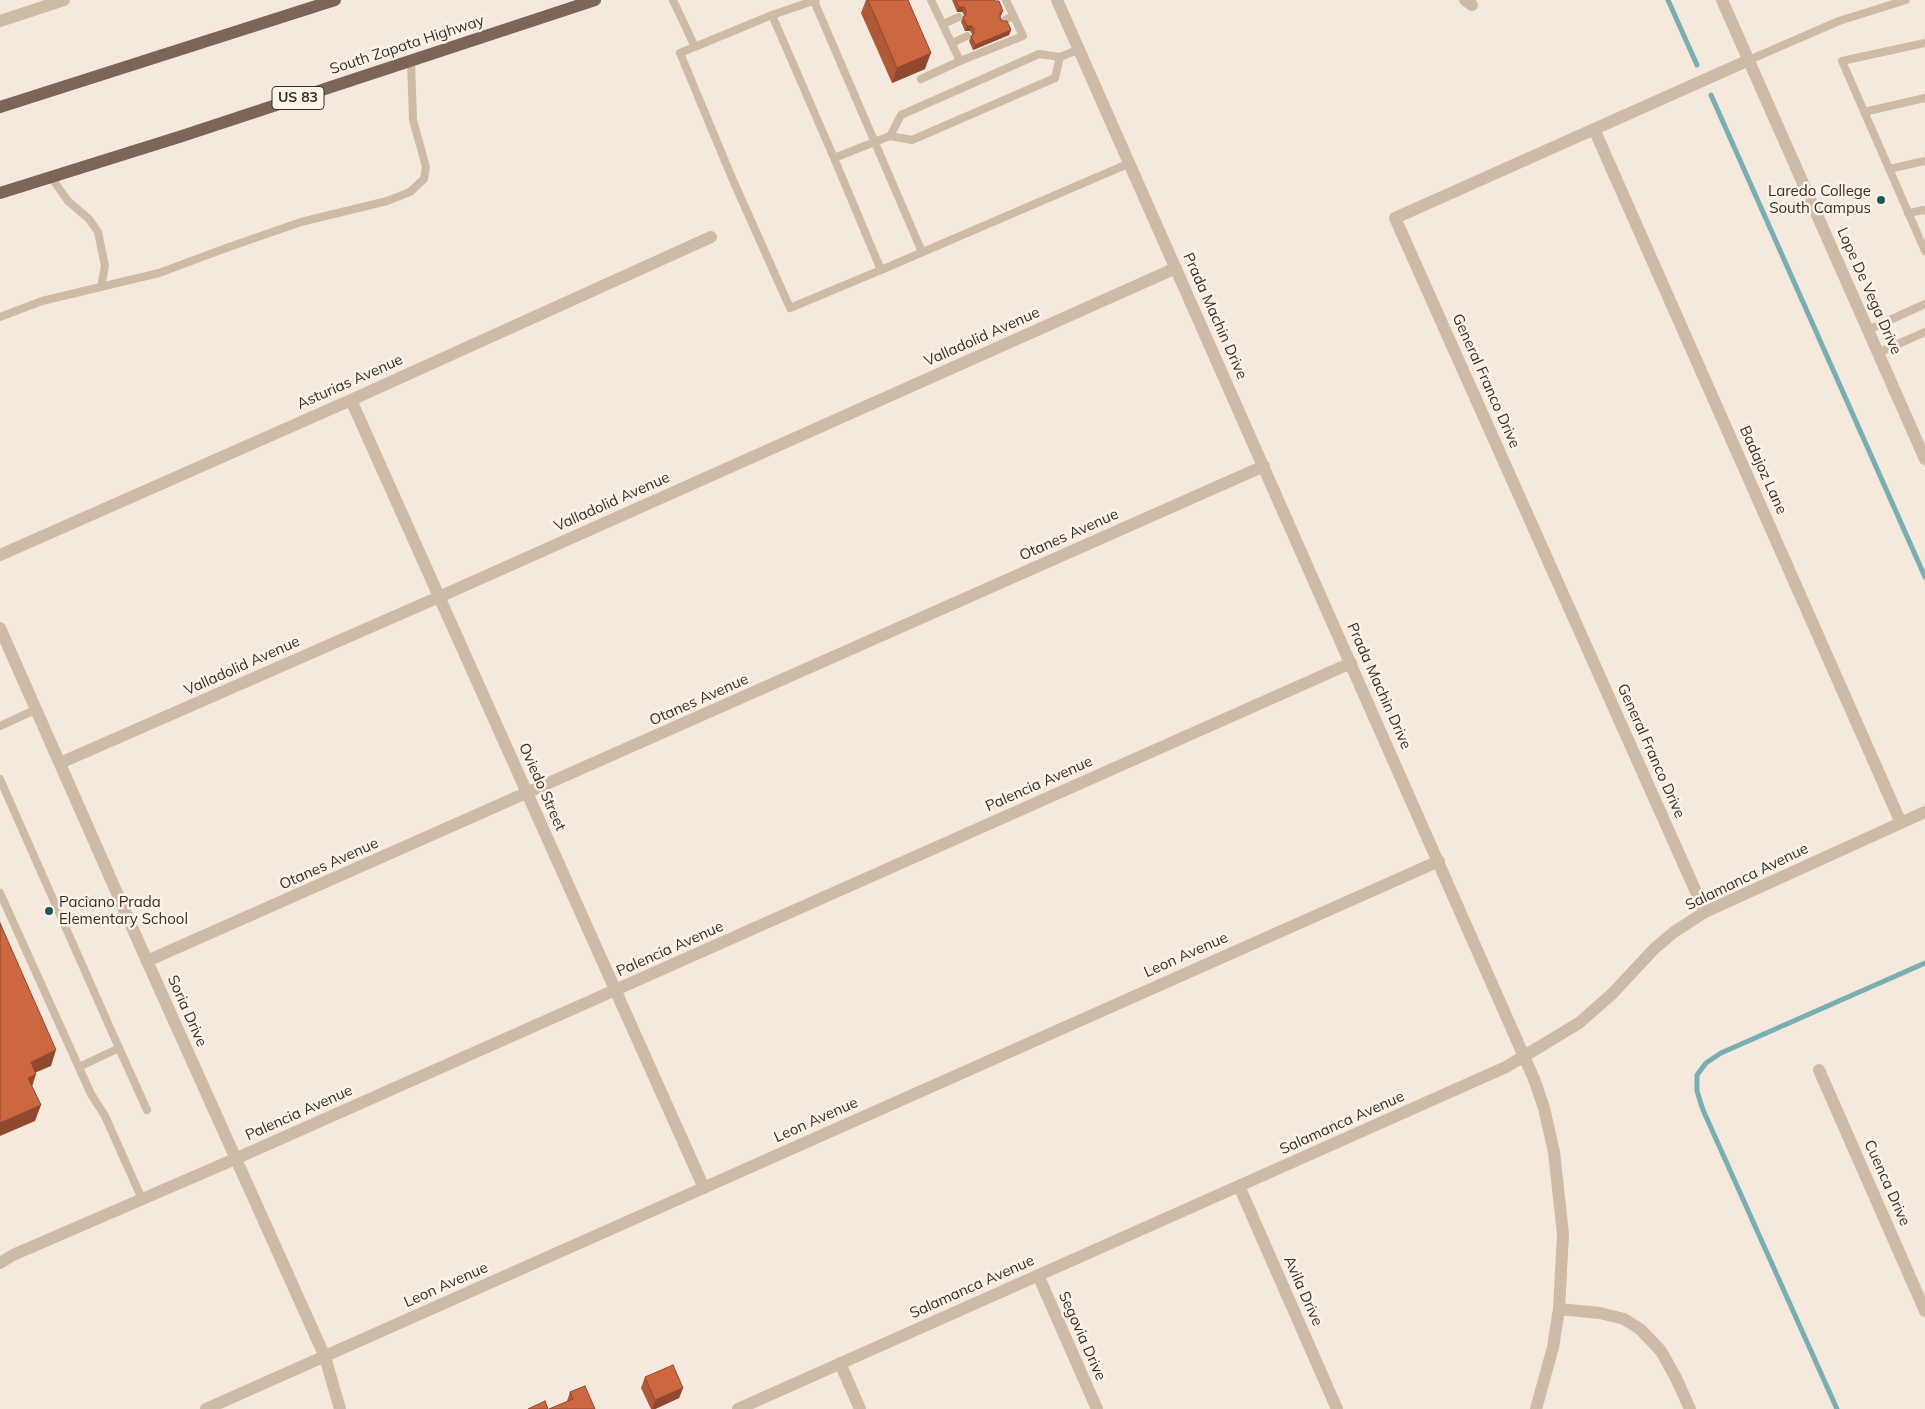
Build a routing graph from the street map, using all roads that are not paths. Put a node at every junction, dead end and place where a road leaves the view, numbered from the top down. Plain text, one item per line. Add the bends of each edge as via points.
1 (64, 0) edge
2 (335, 0) edge
3 (595, 0) edge
4 (673, 0) edge
5 (815, 0) edge
6 (931, 0) edge
7 (1006, 0) edge
8 (1057, 0) edge
9 (1722, 0) edge
10 (1906, 0) edge
11 (772, 16) junction
12 (1013, 16) junction
13 (959, 17) dead end
14 (0, 21) edge
15 (1003, 21) edge
16 (943, 24) junction
17 (967, 36) dead end
18 (952, 43) junction
19 (1925, 43) edge
20 (694, 47) junction
21 (1080, 49) junction
22 (1060, 57) junction
23 (412, 60) junction
24 (1749, 60) junction
25 (960, 61) junction
26 (921, 79) dead end
27 (1925, 98) edge
28 (0, 107) edge
29 (1864, 112) junction
30 (1594, 130) junction
31 (890, 136) junction
32 (876, 141) junction
33 (834, 158) junction
34 (1925, 161) edge
35 (1130, 163) junction
36 (1889, 169) junction
37 (51, 177) junction
38 (0, 193) edge
39 (1925, 210) edge
40 (1908, 213) junction
41 (711, 236) dead end
42 (922, 252) junction
43 (1925, 252) edge
44 (1176, 268) junction
45 (881, 270) junction
46 (101, 287) junction
47 (1925, 304) edge
48 (0, 317) edge
49 (1868, 330) junction
50 (1925, 332) edge
51 (1878, 353) junction
52 (351, 400) junction
53 (1925, 458) edge
54 (1264, 466) junction
55 (0, 555) edge
56 (440, 597) junction
57 (0, 628) edge
58 (1351, 663) junction
59 (37, 709) junction
60 (0, 726) edge
61 (60, 763) junction
62 (0, 779) edge
63 (528, 794) junction
64 (1925, 812) edge
65 (1901, 823) junction
66 (1439, 860) junction
67 (0, 893) edge
68 (1705, 912) junction
69 (147, 961) junction
70 (616, 991) junction
71 (119, 1048) junction
72 (1526, 1056) junction
73 (79, 1067) junction
74 (1819, 1070) dead end
75 (147, 1110) dead end
76 (235, 1159) junction
77 (1239, 1186) junction
78 (704, 1188) junction
79 (142, 1199) junction
80 (0, 1263) edge
81 (1038, 1275) junction
82 (1924, 1304) edge
83 (1559, 1309) junction
84 (325, 1357) junction
85 (840, 1363) junction
86 (206, 1409) edge
87 (340, 1409) edge
88 (738, 1409) edge
89 (860, 1409) edge
90 (1097, 1409) edge
91 (1337, 1409) edge
92 (1536, 1409) edge
93 (1690, 1409) edge

1 - 14 street
2 - 28 main road
3 - 23 main road, South Zapata Highway / US 83
4 - 20 lane
5 - 11 lane
5 - 32 lane
6 - 16 lane
7 - 12 lane
8 - 21 street, Prada Machin Drive
9 - 24 street, Lope De Vega Drive
10 - 24 lane via 1839,21
11 - 20 lane
11 - 33 lane
12 - 15 lane
12 - 25 lane via 1023,36
13 - 16 lane
16 - 18 lane
17 - 18 lane
18 - 25 lane
19 - 29 lane via 1842,61
20 - 45 lane via 680,53 790,308
21 - 22 lane
21 - 35 street, Prada Machin Drive
22 - 31 lane via 1039,54 901,115
22 - 31 lane via 1055,78 912,140
23 - 37 main road, South Zapata Highway / US 83
23 - 46 lane via 413,120 426,167 424,179 410,192 387,201 301,222 158,273
24 - 30 street, General Franco Drive
24 - 49 street, Lope De Vega Drive
25 - 26 lane
27 - 29 lane
29 - 36 lane
30 - 65 street, Badajoz Lane
30 - 68 street, General Franco Drive via 1395,218
31 - 32 lane
32 - 33 lane
32 - 42 lane
33 - 45 lane
34 - 36 lane
35 - 42 lane
35 - 44 street, Prada Machin Drive
36 - 40 lane
37 - 38 main road, South Zapata Highway / US 83
37 - 46 lane via 68,201 89,219 98,232 105,266
39 - 40 lane
40 - 43 lane
41 - 52 street, Asturias Avenue
42 - 45 lane
44 - 54 street, Prada Machin Drive
44 - 56 street, Valladolid Avenue
46 - 48 lane
47 - 49 lane
49 - 51 street, Lope De Vega Drive
50 - 51 lane
51 - 53 street, Lope De Vega Drive
52 - 55 street, Asturias Avenue
52 - 56 street, Oviedo Street
54 - 58 street, Prada Machin Drive
54 - 63 street, Otanes Avenue
56 - 61 street, Valladolid Avenue
56 - 63 street, Oviedo Street
57 - 59 street, Soria Drive
58 - 66 street, Prada Machin Drive
58 - 70 street, Palencia Avenue
59 - 60 lane
59 - 61 street, Soria Drive
61 - 69 street, Soria Drive
62 - 71 lane
63 - 69 street, Otanes Avenue
63 - 70 street, Oviedo Street
64 - 65 street, Salamanca Avenue
65 - 68 street, Salamanca Avenue
66 - 72 street, Prada Machin Drive
66 - 78 street, Leon Avenue
67 - 73 lane
68 - 72 street, Salamanca Avenue via 1654,949 1612,994 1579,1023
69 - 76 street, Soria Drive
70 - 76 street, Palencia Avenue
70 - 78 street, Oviedo Street
71 - 73 lane
71 - 75 lane
72 - 77 street, Salamanca Avenue
72 - 83 street, Prada Machin Drive via 1544,1108 1554,1152 1563,1234
73 - 79 lane
74 - 82 street, Cuenca Drive
76 - 79 street, Palencia Avenue
76 - 84 street, Soria Drive
77 - 81 street, Salamanca Avenue
77 - 91 street, Avila Drive
78 - 84 street, Leon Avenue
79 - 80 street, Palencia Avenue
81 - 85 street, Salamanca Avenue
81 - 90 street, Segovia Drive
83 - 92 street, Prada Machin Drive via 1553,1347
83 - 93 street via 1624,1319 1640,1329 1661,1351
84 - 86 street, Leon Avenue
84 - 87 street, Soria Drive
85 - 88 street, Salamanca Avenue
85 - 89 street

